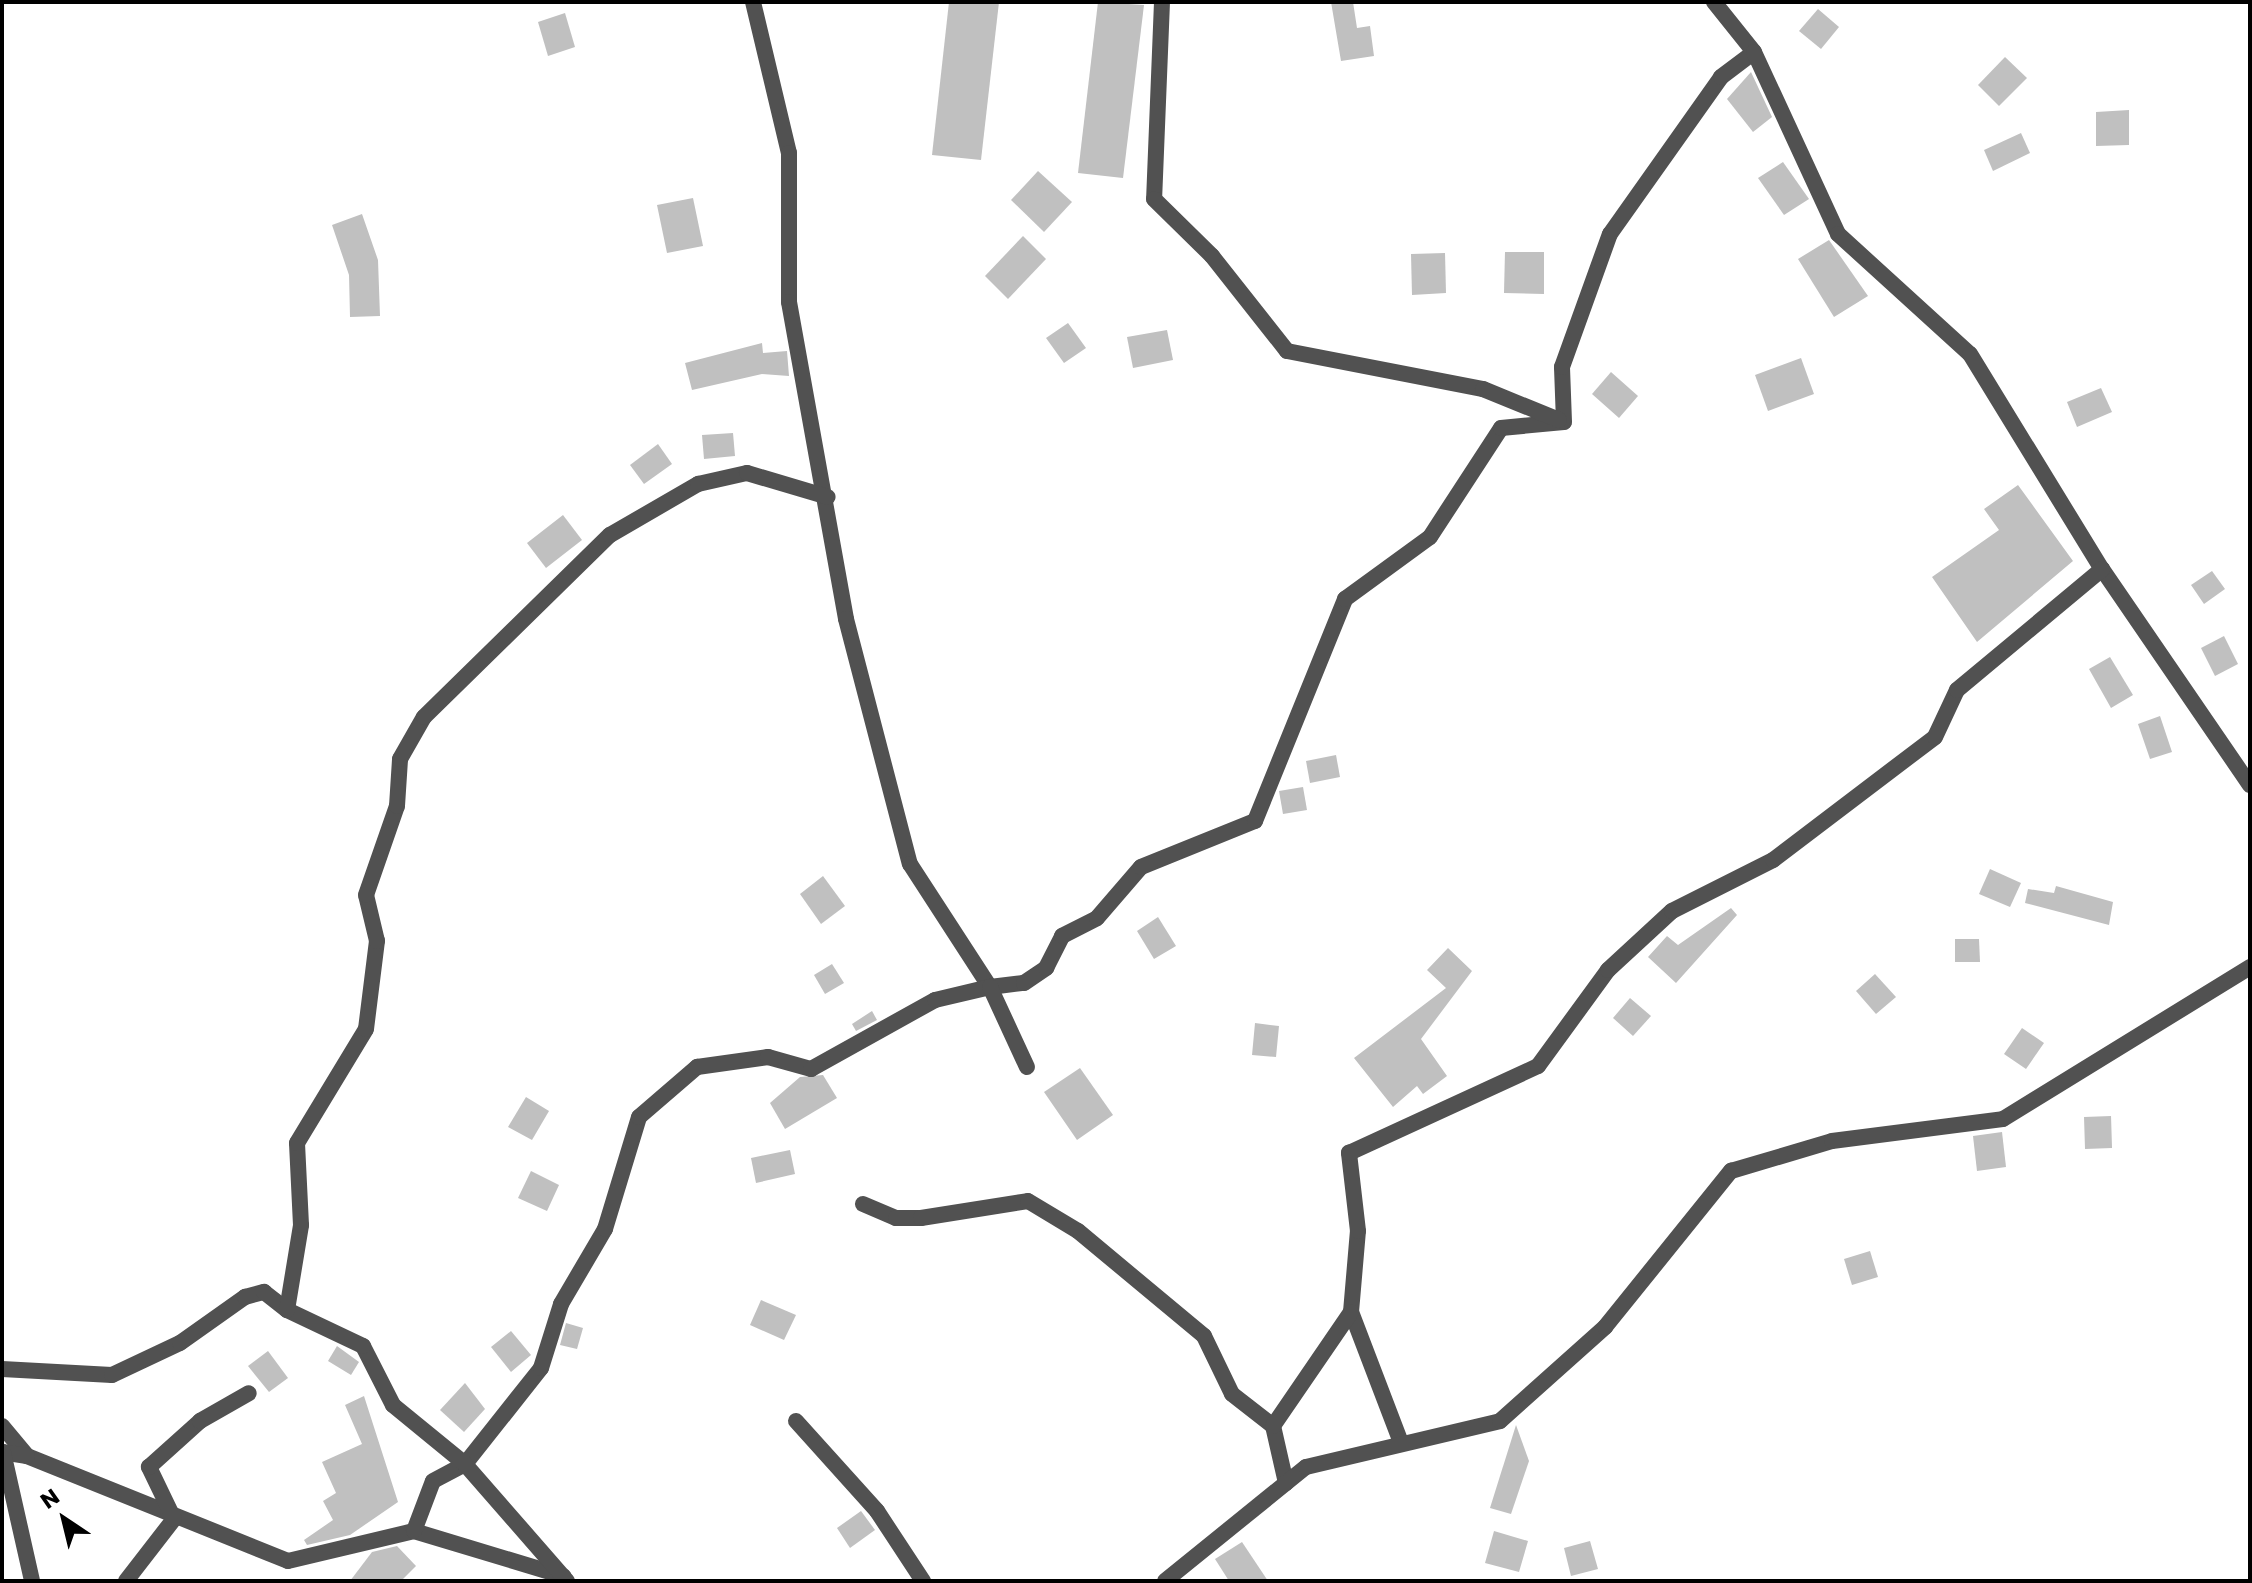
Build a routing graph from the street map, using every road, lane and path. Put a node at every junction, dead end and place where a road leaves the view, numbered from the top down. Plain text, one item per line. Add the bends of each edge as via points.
1 (753, 2) edge
2 (1162, 2) edge
3 (1714, 2) edge
4 (1754, 52) junction
5 (1564, 422) junction
6 (828, 497) junction
7 (2102, 569) junction
8 (2250, 785) edge
9 (2250, 967) edge
10 (990, 987) junction
11 (1027, 1067) dead end
12 (863, 1204) dead end
13 (287, 1310) junction
14 (1351, 1312) junction
15 (2, 1369) edge
16 (249, 1393) dead end
17 (796, 1421) dead end
18 (2, 1426) edge
19 (1273, 1426) junction
20 (1400, 1440) junction
21 (27, 1456) junction
22 (465, 1464) junction
23 (1286, 1483) junction
24 (174, 1519) junction
25 (414, 1531) junction
26 (569, 1580) edge
27 (1170, 1580) edge
28 (32, 1581) edge
29 (126, 1581) edge
30 (923, 1581) edge

1 - 6 street via 789,153 789,302 801,401
2 - 5 street via 1154,199 1212,256 1287,351 1483,389
3 - 4 street
4 - 5 street via 1721,77 1610,234 1562,367
4 - 7 street via 1838,234 1970,354
5 - 10 street via 1501,428 1430,537 1345,599 1255,821 1141,867 1097,918 1062,936 1046,968 1024,983
6 - 10 street via 846,619 910,864
6 - 13 street via 747,473 698,484 610,535 424,717 400,759 397,806 366,895 377,941 366,1029 297,1143 301,1225
7 - 8 street
7 - 14 street via 1957,690 1935,737 1773,860 1672,911 1608,970 1538,1066 1349,1153 1358,1231
9 - 20 street via 2003,1119 1832,1141 1731,1171 1605,1327 1500,1421
10 - 11 street
10 - 22 street via 935,1000 811,1069 768,1057 697,1067 639,1117 605,1229 561,1304 541,1368
12 - 19 street via 896,1218 921,1218 1028,1201 1078,1231 1204,1336 1232,1394
13 - 15 street via 264,1292 245,1297 180,1343 112,1375
13 - 22 street via 363,1346 393,1405
14 - 19 street
14 - 20 street
16 - 24 street via 200,1421 149,1467
17 - 30 street via 877,1511
18 - 21 street
19 - 23 street
20 - 23 street via 1306,1467
21 - 24 street
21 - 28 street via 3,1452
22 - 25 street via 433,1481
22 - 26 street
23 - 27 street
24 - 25 street via 288,1561
24 - 29 street
25 - 26 street

